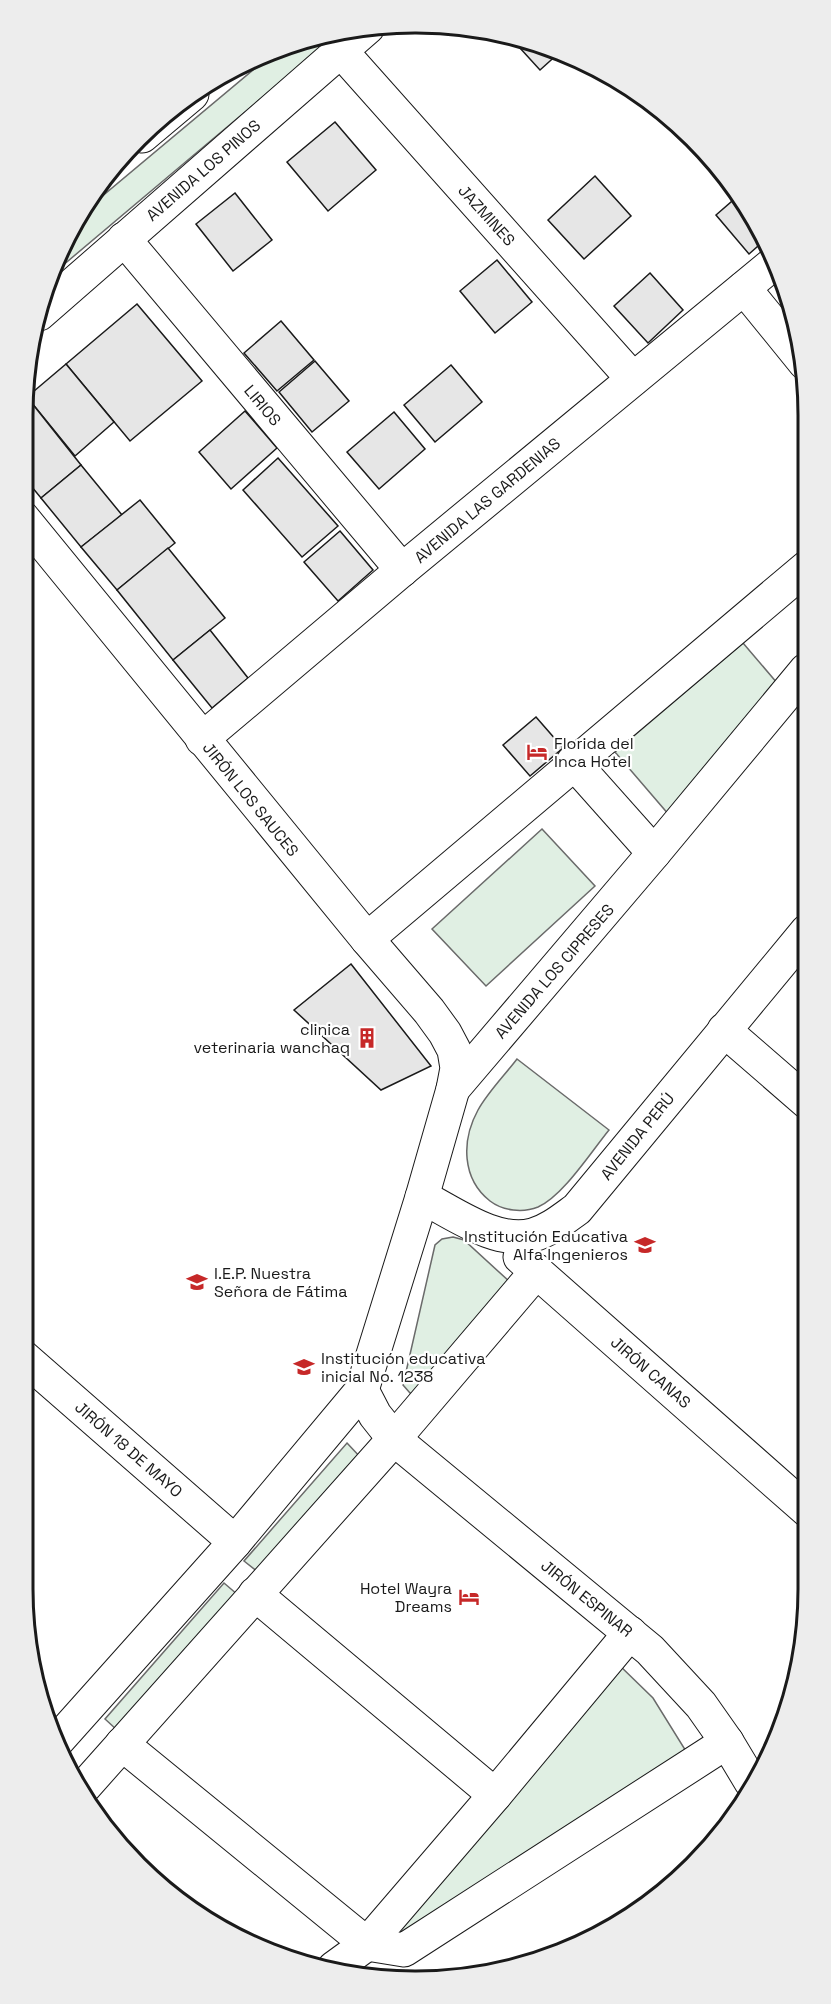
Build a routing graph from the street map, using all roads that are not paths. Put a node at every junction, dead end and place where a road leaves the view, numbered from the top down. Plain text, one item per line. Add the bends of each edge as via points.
1 (355, 38) edge
2 (340, 50) junction
3 (124, 239) junction
4 (768, 268) edge
5 (744, 288) junction
6 (50, 305) edge
7 (792, 347) edge
8 (633, 379) junction
9 (33, 531) edge
10 (402, 570) junction
11 (798, 575) edge
12 (798, 680) edge
13 (202, 739) junction
14 (573, 762) junction
15 (654, 854) junction
16 (367, 939) junction
17 (798, 942) edge
18 (724, 1030) junction
19 (453, 1089) junction
20 (798, 1094) edge
21 (422, 1197) junction
22 (494, 1234) junction
23 (537, 1271) junction
24 (33, 1366) edge
25 (362, 1390) junction
26 (394, 1439) junction
27 (798, 1502) edge
28 (235, 1542) junction
29 (255, 1594) junction
30 (630, 1633) junction
31 (62, 1735) edge
32 (728, 1742) junction
33 (122, 1744) junction
34 (749, 1777) edge
35 (87, 1784) edge
36 (495, 1795) junction
37 (367, 1944) junction
38 (340, 1964) edge

1 - 2 main road, AVENIDA LOS PINOS
2 - 3 main road, AVENIDA LOS PINOS
2 - 8 main road, JAZMINES
3 - 6 main road, AVENIDA LOS PINOS
3 - 10 main road, LIRIOS
4 - 5 main road, AVENIDA LAS GARDENIAS
5 - 7 main road
5 - 8 main road, AVENIDA LAS GARDENIAS
8 - 10 main road, AVENIDA LAS GARDENIAS
9 - 13 main road, JIRÓN LOS SAUCES
10 - 13 main road, AVENIDA LAS GARDENIAS
11 - 14 main road
12 - 15 main road, AVENIDA LOS CIPRESES
13 - 16 main road, JIRÓN LOS SAUCES
14 - 15 main road
14 - 16 main road
15 - 19 main road, AVENIDA LOS CIPRESES
16 - 19 main road, JIRÓN LOS SAUCES via 445,1034 454,1050 457,1068
17 - 18 main road, AVENIDA PERÚ
18 - 20 main road
18 - 22 main road, AVENIDA PERÚ via 577,1209 554,1227 532,1235
19 - 21 main road
21 - 22 main road, AVENIDA PERÚ
21 - 25 main road
22 - 23 main road, JIRÓN CANAS
23 - 26 main road
23 - 27 main road, JIRÓN CANAS
24 - 28 main road, JIRÓN 18 DE MAYO
25 - 26 main road, JIRÓN ESPINAR
25 - 28 main road
26 - 29 main road
26 - 30 main road, JIRÓN ESPINAR
28 - 31 main road
29 - 33 main road
29 - 36 main road
30 - 32 main road, JIRÓN ESPINAR via 673,1673
30 - 36 main road
32 - 34 main road, JIRÓN ESPINAR
32 - 37 main road via 404,1950
33 - 35 main road
33 - 37 main road
36 - 37 main road
37 - 38 main road

